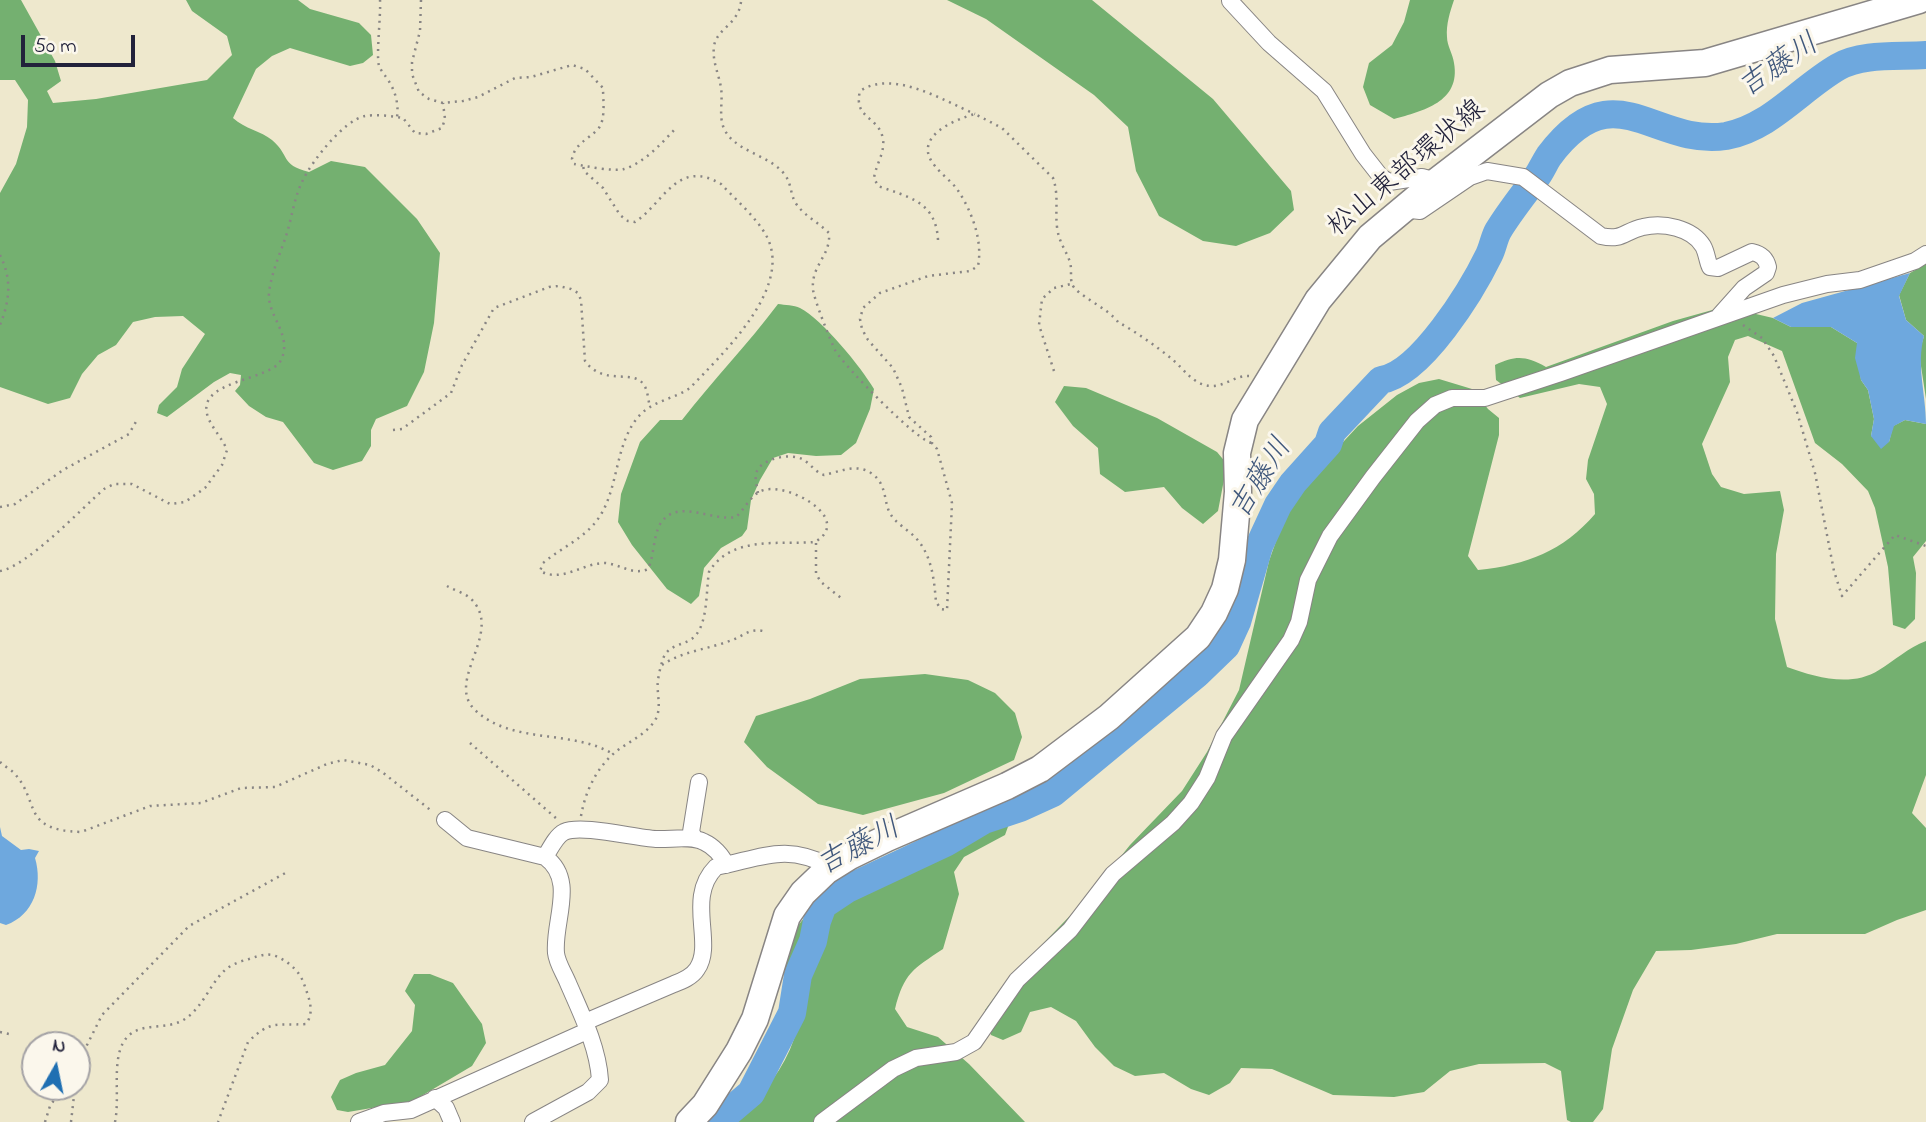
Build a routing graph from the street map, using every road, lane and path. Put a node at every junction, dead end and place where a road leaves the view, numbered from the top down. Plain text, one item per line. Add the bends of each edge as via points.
1 (380, 0) edge
2 (421, 0) edge
3 (1919, 0) edge
4 (1230, 1) edge
5 (741, 2) dead end
6 (443, 103) junction
7 (975, 114) junction
8 (397, 117) junction
9 (676, 128) dead end
10 (583, 165) junction
11 (1437, 181) junction
12 (1402, 210) junction
13 (938, 240) dead end
14 (1926, 254) edge
15 (0, 255) edge
16 (1072, 284) junction
17 (1717, 317) junction
18 (0, 325) edge
19 (1055, 371) dead end
20 (1268, 383) junction
21 (650, 407) junction
22 (138, 418) dead end
23 (393, 430) dead end
24 (932, 443) junction
25 (758, 492) junction
26 (0, 507) edge
27 (816, 542) junction
28 (1926, 546) edge
29 (0, 570) edge
30 (447, 586) dead end
31 (841, 598) dead end
32 (763, 631) dead end
33 (662, 665) junction
34 (470, 743) dead end
35 (614, 754) junction
36 (0, 762) edge
37 (699, 782) dead end
38 (445, 820) joint
39 (579, 830) junction
40 (559, 835) junction
41 (695, 839) junction
42 (545, 857) junction
43 (726, 865) junction
44 (832, 867) junction
45 (289, 872) dead end
46 (586, 1027) junction
47 (0, 1032) edge
48 (9, 1034) dead end
49 (91, 1037) edge
50 (435, 1098) junction
51 (53, 1101) edge
52 (73, 1101) edge
53 (45, 1122) edge
54 (71, 1122) edge
55 (114, 1122) edge
56 (218, 1122) edge
57 (359, 1122) edge
58 (452, 1122) edge
59 (533, 1122) edge
60 (689, 1122) edge
61 (822, 1122) edge

1 - 8 path via 378,56 395,94
2 - 6 path via 412,62 414,84 419,92
3 - 11 main road, 松山東部環状線 via 1705,63 1588,75 1549,95
4 - 11 street via 1324,91 1381,177 1389,182 1422,177
5 - 24 path via 737,17 716,37 714,47 723,127 740,145 776,166 797,205 829,233 830,244 816,268 813,290 836,352 892,413
6 - 8 path via 444,124 437,132 415,133
6 - 10 path via 478,97 515,78 572,65 585,69 603,88 598,129 573,152 575,164
7 - 13 path via 896,83 869,85 860,91 857,101 883,138 874,178 878,186 922,203
7 - 16 path via 1002,128 1054,178 1058,236 1070,260
7 - 24 path via 936,132 928,154 957,188 978,234 978,266 928,276 880,293 863,308 860,319 868,340 893,368 909,417
8 - 29 path via 357,119 318,156 302,181 269,293 282,332 282,358 266,372 222,388 209,402 208,417 227,450 205,488 178,504 161,501 132,484 114,484 26,558
9 - 10 path via 662,144 624,169
10 - 21 path via 620,215 635,222 675,183 713,179 760,227 772,251 768,282 751,322 690,388
11 - 12 main road, 松山東部環状線
12 - 17 street via 1420,211 1470,177 1488,171 1523,177 1601,236 1615,239 1643,227 1681,229 1702,243 1710,267 1718,268 1752,252 1760,254 1769,267 1766,273 1744,288
12 - 20 main road, 松山東部環状線 via 1345,264
14 - 17 street via 1860,280 1783,295
15 - 18 path via 9,281
16 - 19 path via 1054,288 1042,299 1039,325
16 - 20 path via 1200,384 1224,385 1244,375
17 - 28 path via 1742,323 1762,338 1773,356 1797,412 1815,473 1842,596 1895,535
17 - 61 street via 1498,394 1434,404 1330,536 1308,580 1291,640 1224,736 1191,803 1113,874 1070,930 1017,980 974,1042 956,1052 916,1058 892,1069
20 - 44 main road, 松山東部環状線 via 1245,420 1237,453 1238,492 1225,589 1198,638 1109,717 1040,769
21 - 23 path via 639,380 598,374 585,361 582,300 578,293 559,286 494,308 451,393 402,429
21 - 25 path via 630,430 601,515 580,538 542,563 540,571 557,576 604,564 641,572 648,569 667,516 680,511 736,517
22 - 26 path via 129,433 15,504
24 - 25 path via 952,503 947,610 936,603 928,554 889,512 881,483 871,472 859,468 824,475 797,457 777,458 758,469
25 - 27 path via 786,492 820,509 827,523 825,534
27 - 31 path via 816,574
27 - 33 path via 759,543 719,560 709,572 701,627 690,640 666,652
30 - 35 path via 469,597 483,620 467,687 475,710 504,726
32 - 33 path via 751,630
33 - 35 path via 654,721
34 - 40 path via 558,819
35 - 39 path via 587,790
36 - 38 path via 14,774 40,821 68,832 80,832 150,806 201,803 241,788 275,787 342,760 382,772
37 - 41 street via 691,832
38 - 42 street via 467,838
39 - 40 street
39 - 41 street
40 - 42 street
41 - 43 street via 718,852
42 - 46 street via 560,874 562,886 556,957
43 - 44 street via 792,852
43 - 46 street via 716,867 703,888 702,958 697,969
44 - 60 main road, 松山東部環状線 via 787,916 755,1019 705,1105
45 - 49 path via 188,926 112,1002
46 - 50 street
46 - 59 street via 600,1080 596,1087
47 - 48 path
50 - 57 street via 411,1110
50 - 58 street
51 - 53 path
52 - 54 path
55 - 56 path via 118,1060 127,1036 181,1022 225,970 263,954 273,955 297,970 311,1018 306,1024 269,1026 248,1042

